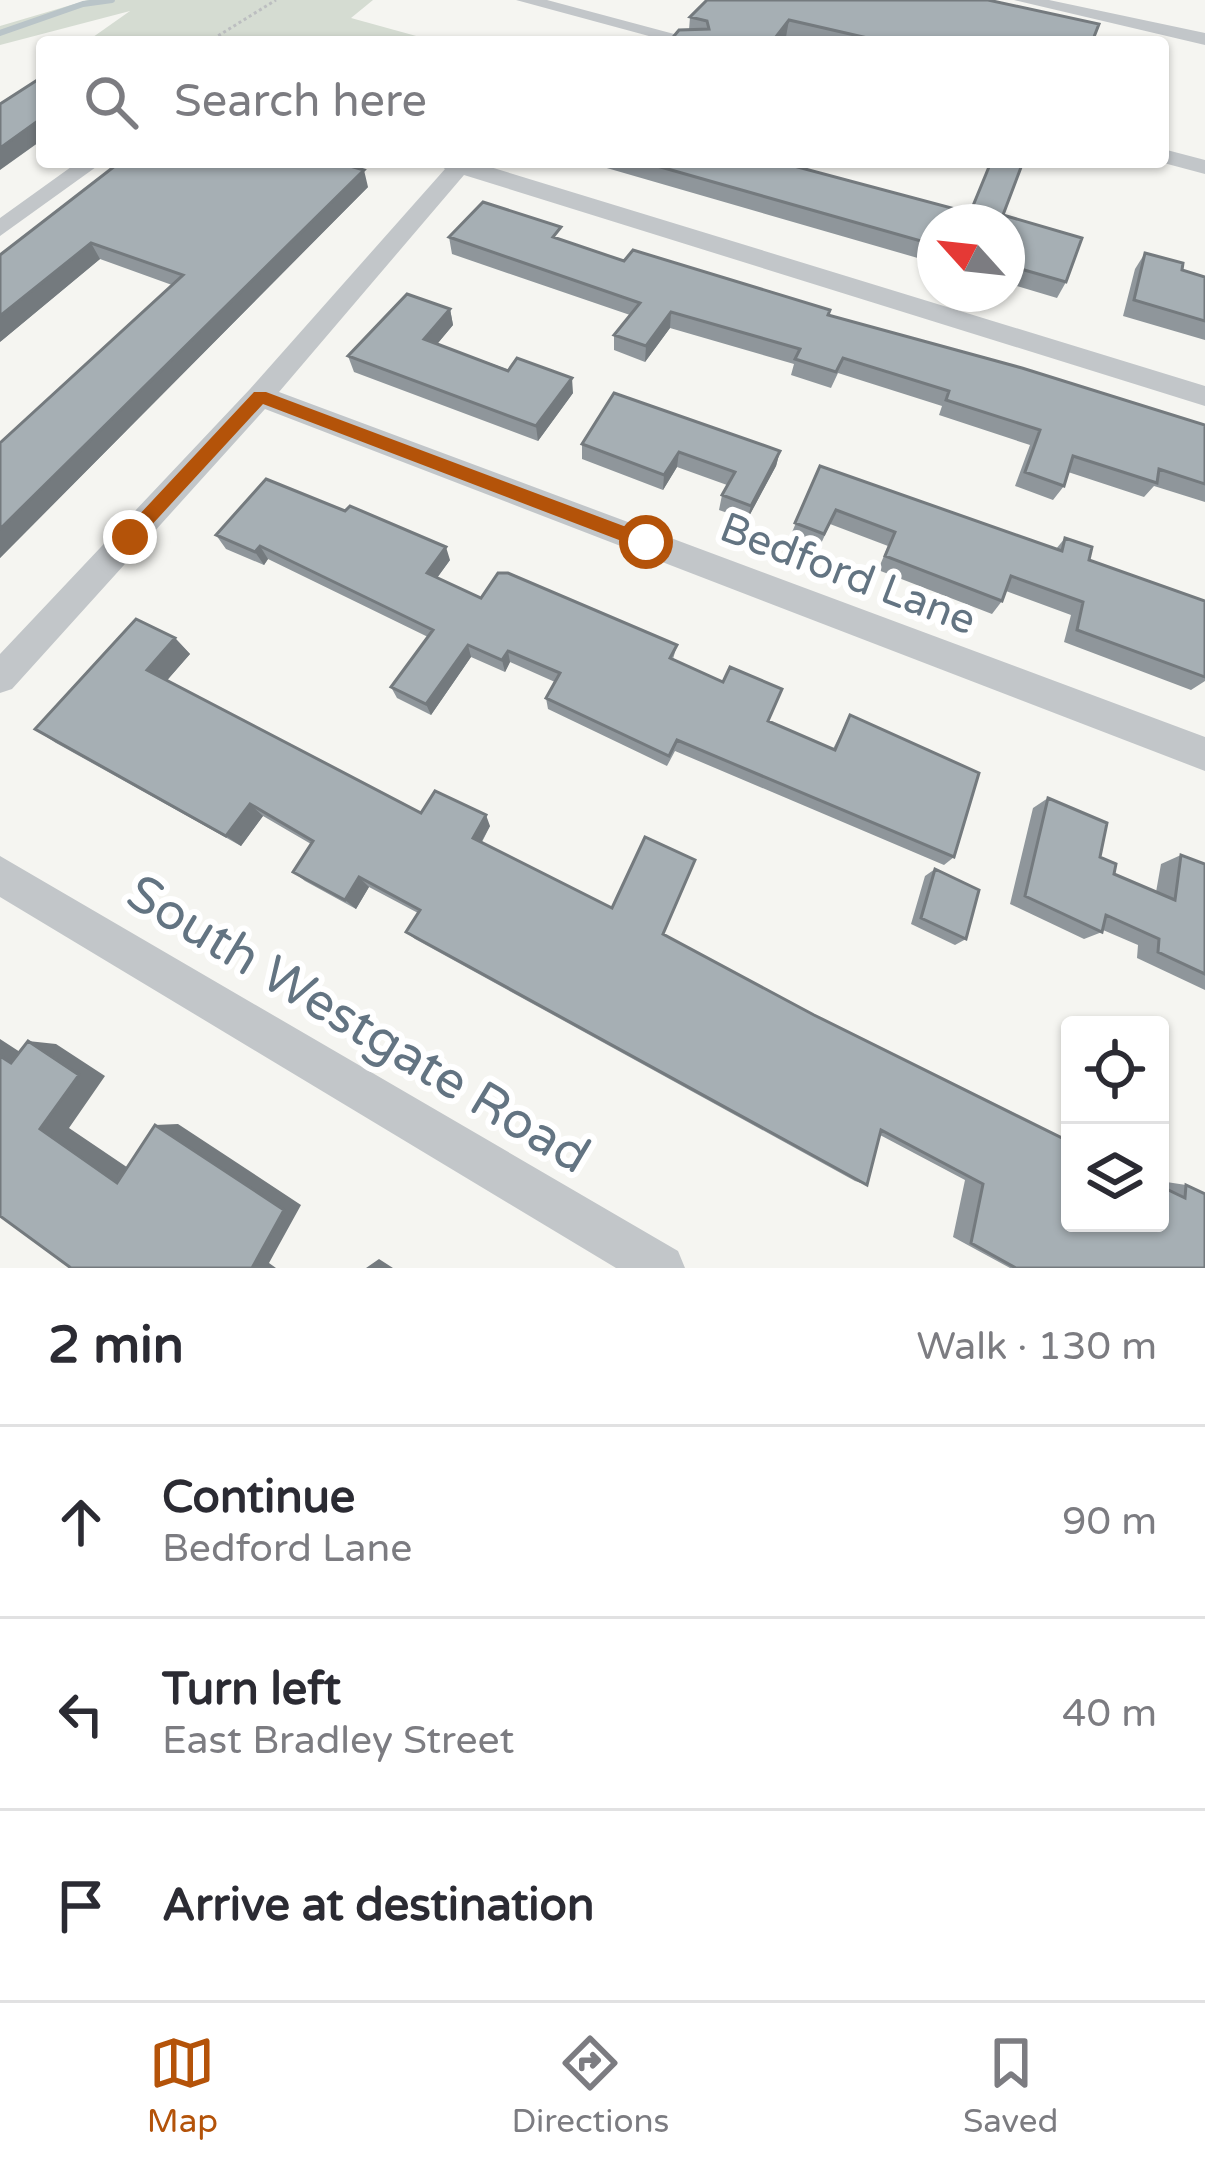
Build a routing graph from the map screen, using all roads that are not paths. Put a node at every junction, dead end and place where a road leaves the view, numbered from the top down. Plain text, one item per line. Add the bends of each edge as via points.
1 (525, 0) edge
2 (1023, 0) edge
3 (598, 18) junction
4 (581, 36) edge
5 (670, 36) edge
6 (1205, 39) edge
7 (1169, 158) edge
8 (1205, 167) edge
9 (84, 168) edge
10 (452, 168) edge
11 (472, 168) edge
12 (0, 230) edge
13 (260, 396) junction
14 (1205, 396) edge
15 (0, 678) edge
16 (1205, 754) edge
17 (0, 874) edge
18 (661, 1268) edge

1 - 3 street
2 - 6 street
3 - 4 street
3 - 5 street
7 - 8 street
9 - 12 street
10 - 13 street
11 - 14 street
13 - 15 street
13 - 16 street, Bedford Lane
17 - 18 street, South Westgate Road

